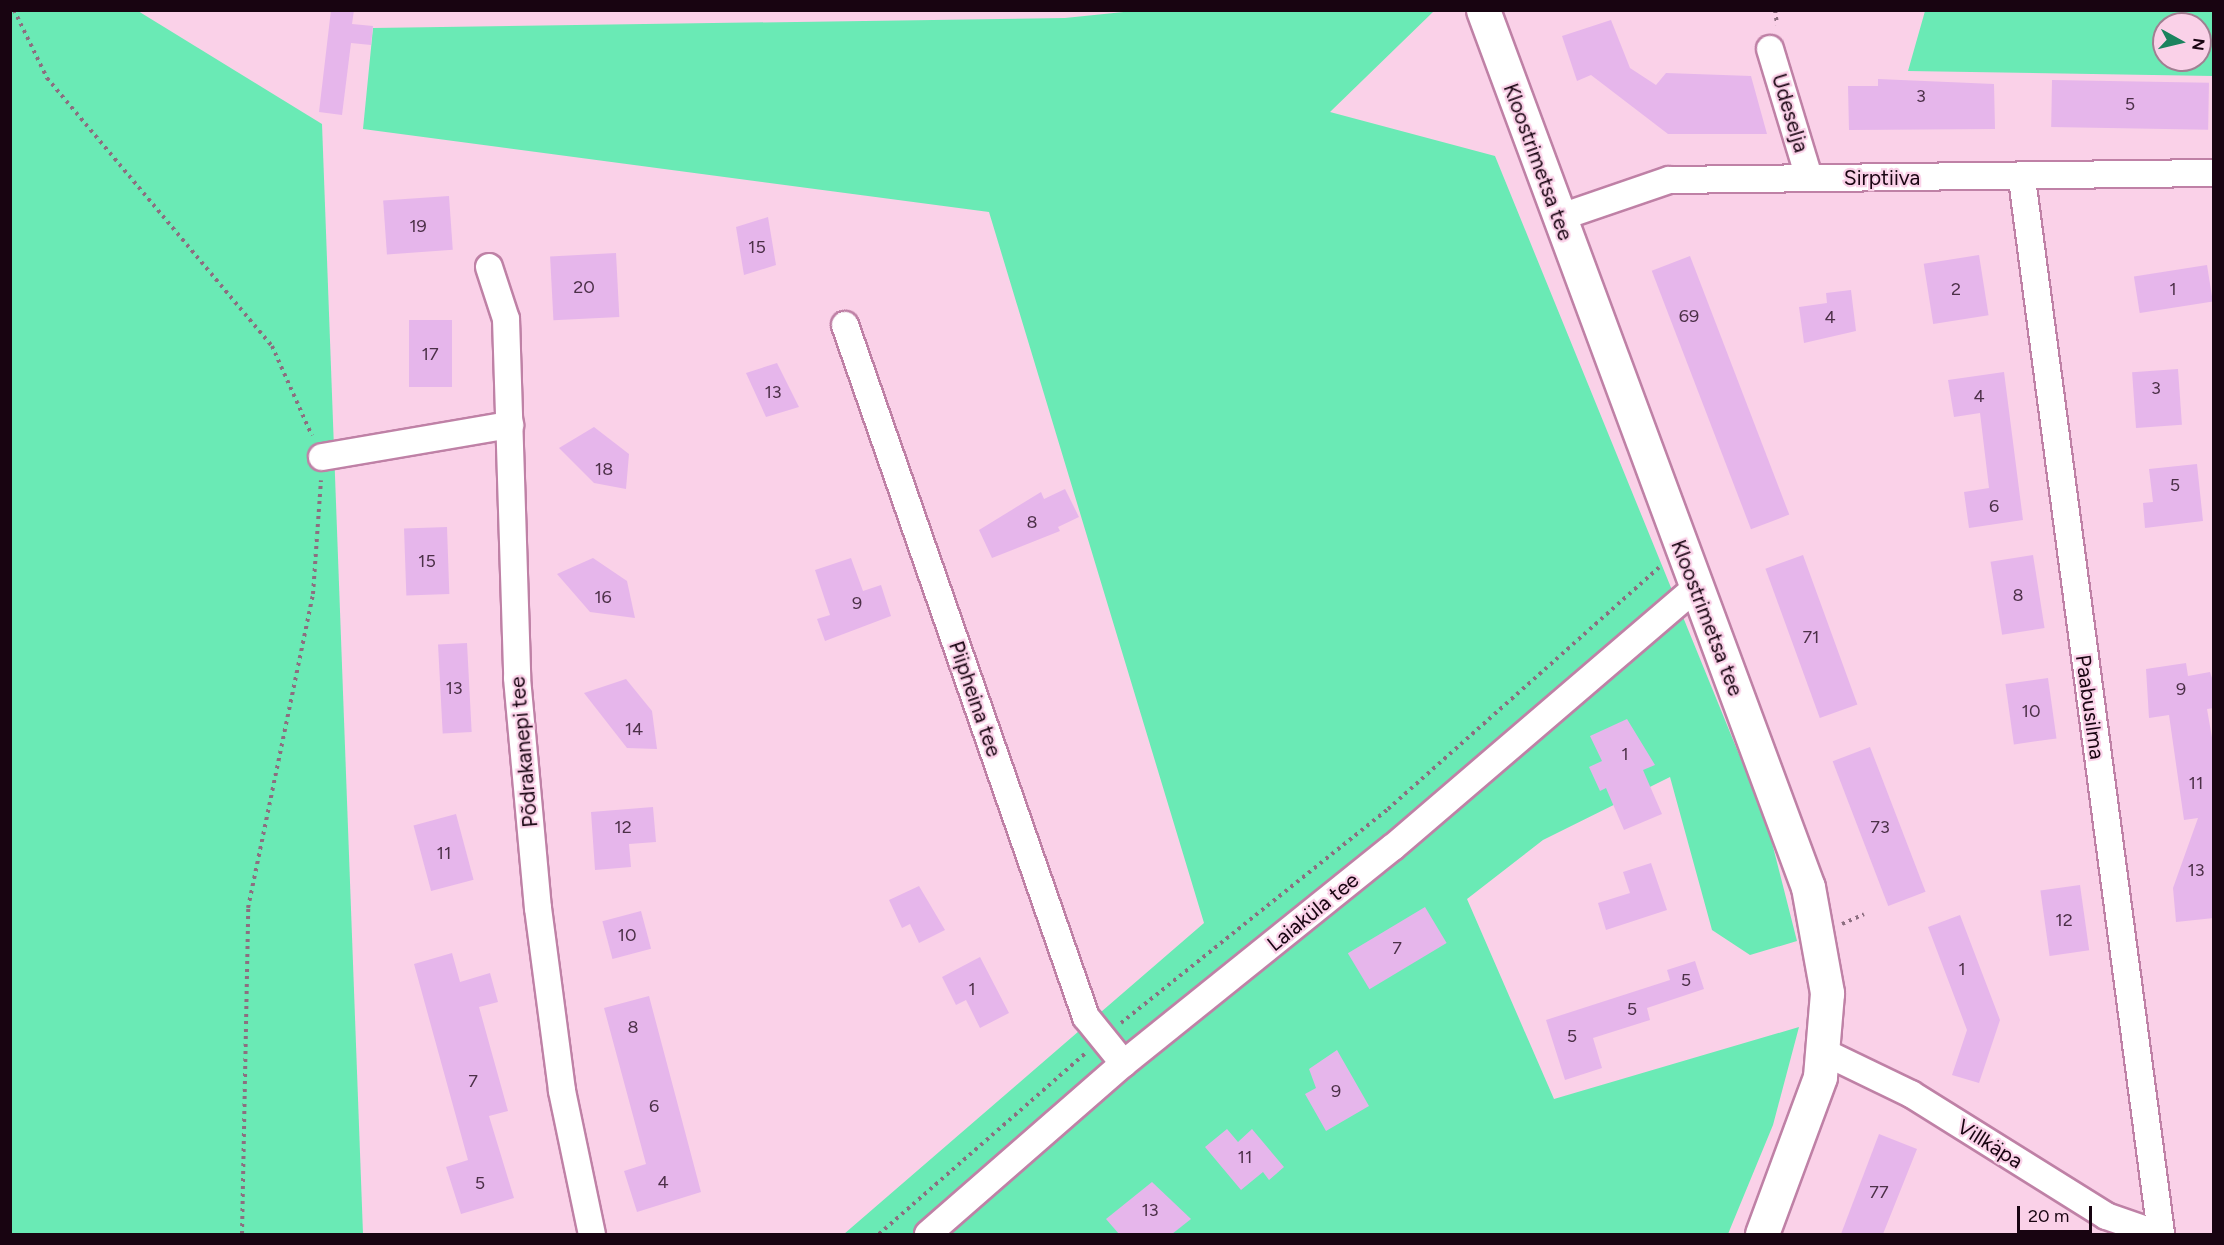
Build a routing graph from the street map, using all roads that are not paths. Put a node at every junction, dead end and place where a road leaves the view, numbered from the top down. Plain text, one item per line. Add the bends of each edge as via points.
1 (1483, 10) edge
2 (1770, 49) dead end
3 (2214, 173) edge
4 (1809, 177) junction
5 (2022, 179) junction
6 (1558, 218) junction
7 (489, 267) dead end
8 (844, 325) dead end
9 (510, 425) junction
10 (322, 458) road end
11 (1696, 587) junction
12 (1822, 1051) junction
13 (1124, 1064) junction
14 (592, 1234) edge
15 (928, 1234) edge
16 (1762, 1234) edge
17 (2160, 1234) edge

1 - 6 main road, Kloostrimetsa tee
2 - 4 street, Udeselja
3 - 5 street, Sirptiiva
4 - 5 street, Sirptiiva
4 - 6 street, Sirptiiva via 1669,180
5 - 17 street, Paabusilma
6 - 11 main road, Kloostrimetsa tee
7 - 9 street, Põdrakanepi tee via 506,320
8 - 13 street, Piipheina tee via 1086,1017
9 - 10 street
9 - 14 street, Põdrakanepi tee via 517,678 538,908 562,1091
11 - 12 main road, Kloostrimetsa tee via 1808,886 1827,993
11 - 13 street, Laiaküla tee via 1392,848
12 - 16 main road, Kloostrimetsa tee via 1802,1133
12 - 17 street, Villkäpa via 1911,1094 2106,1216
13 - 15 street, Laiaküla tee

